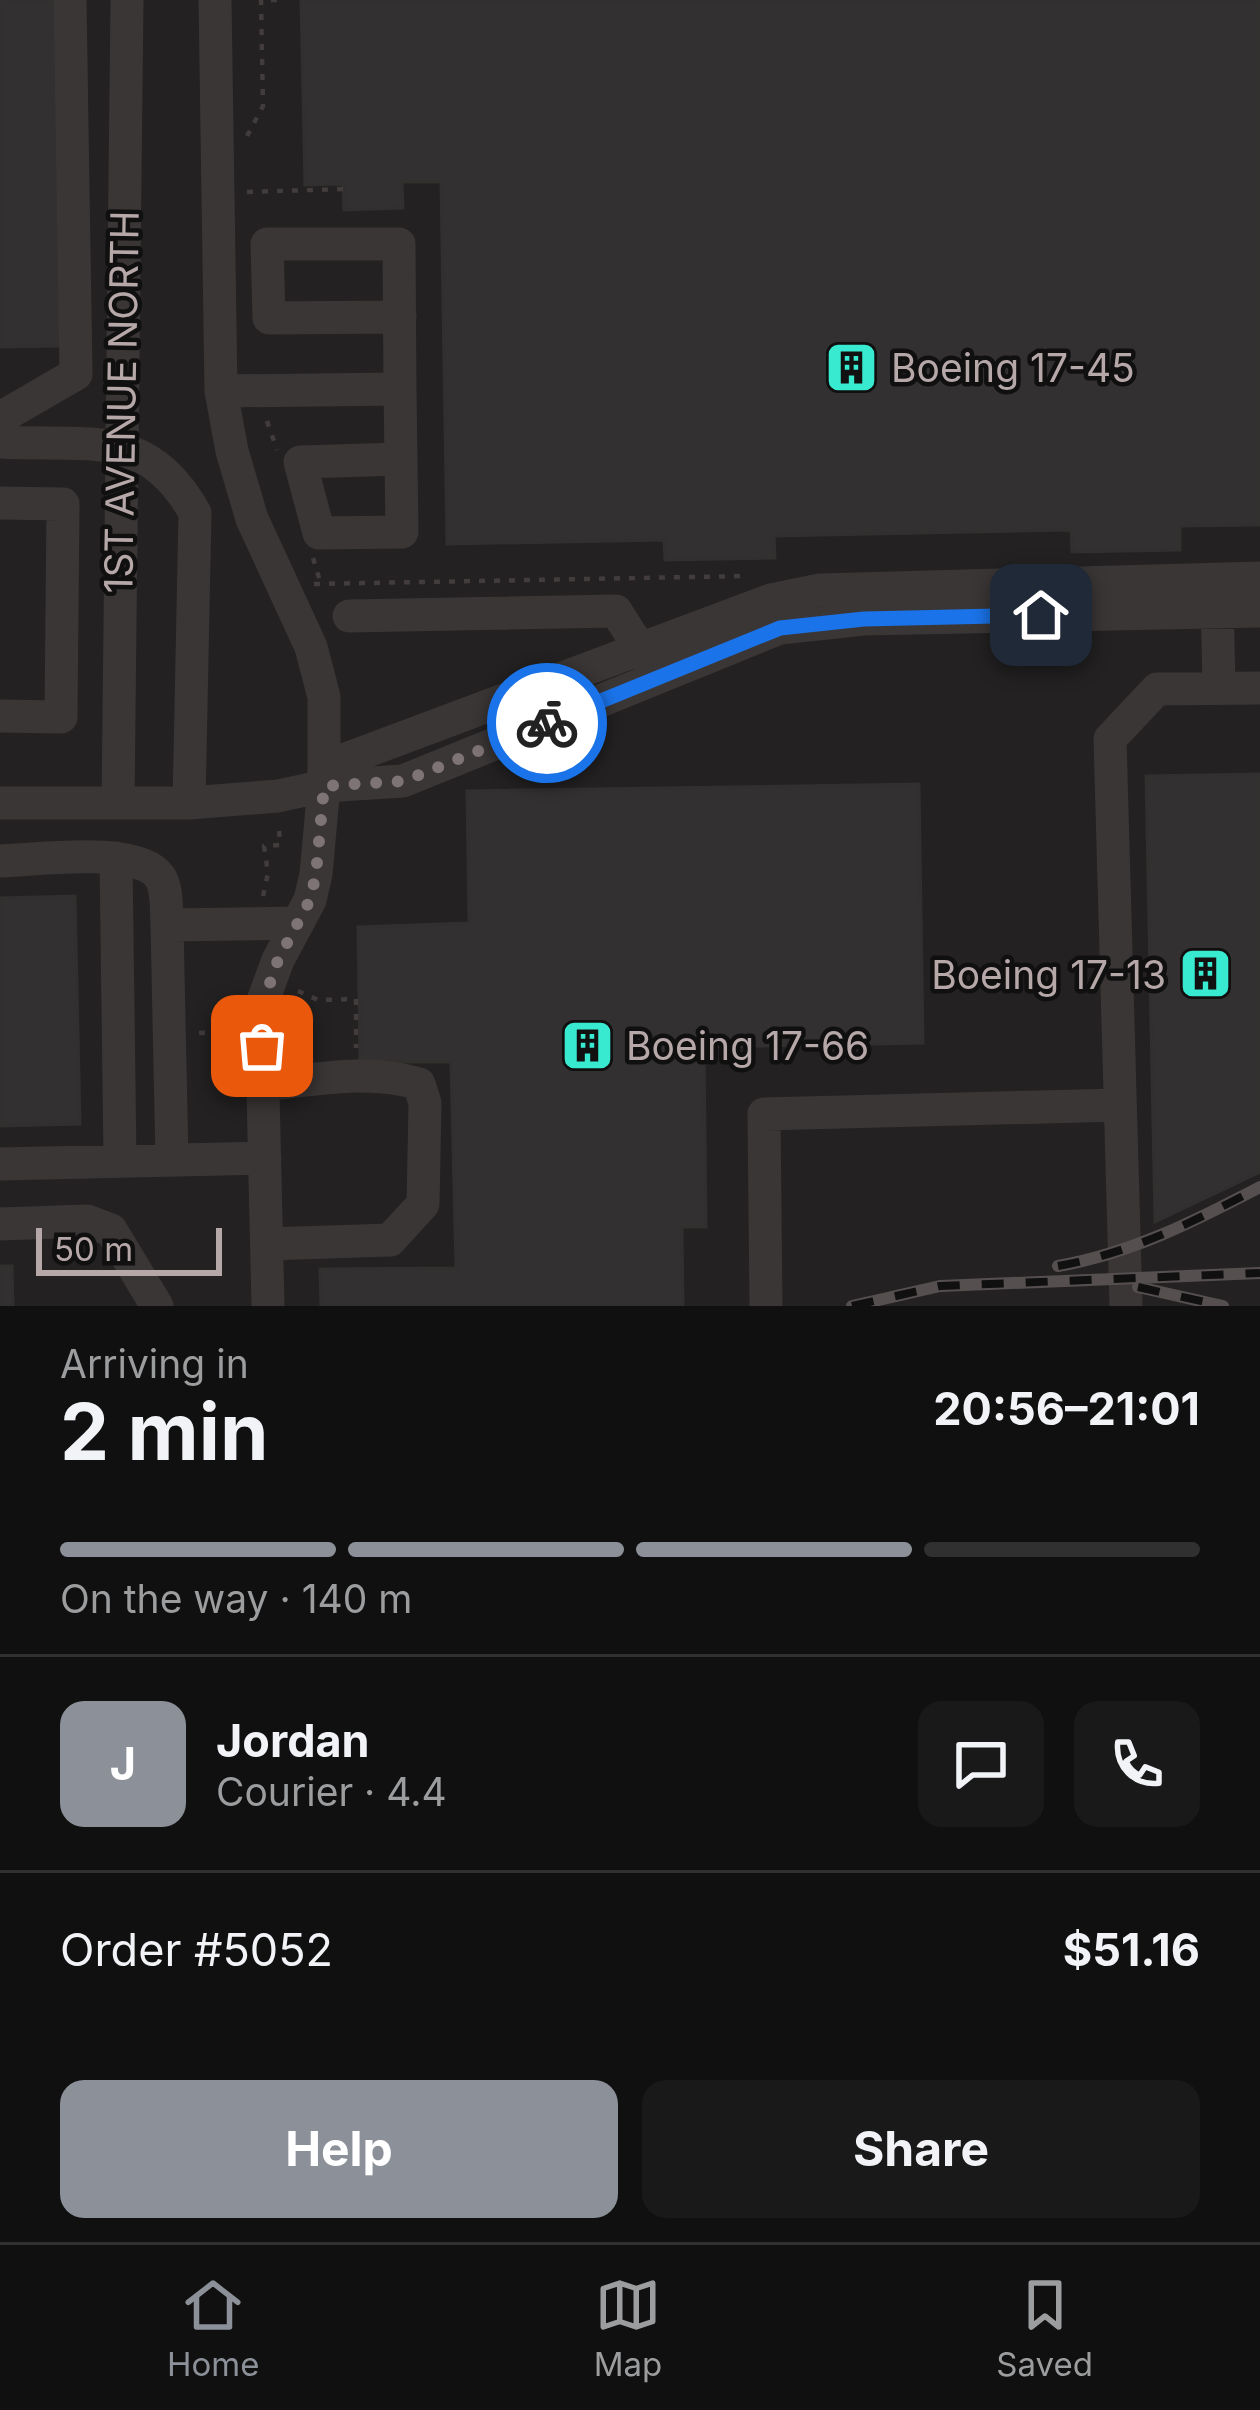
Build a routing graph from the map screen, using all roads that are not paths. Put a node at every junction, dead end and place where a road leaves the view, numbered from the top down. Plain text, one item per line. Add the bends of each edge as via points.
1 (70, 0) edge
2 (127, 0) edge
3 (215, 0) edge
4 (400, 317) dead end
5 (400, 389) junction
6 (221, 392) junction
7 (0, 418) edge
8 (0, 442) edge
9 (121, 446) junction
10 (401, 459) dead end
11 (0, 503) edge
12 (1260, 578) edge
13 (1217, 596) junction
14 (1260, 611) edge
15 (350, 616) dead end
16 (650, 663) junction
17 (1219, 688) junction
18 (1260, 688) edge
19 (0, 716) edge
20 (324, 786) junction
21 (0, 802) edge
22 (189, 802) junction
23 (118, 803) junction
24 (116, 858) junction
25 (0, 861) edge
26 (298, 923) junction
27 (167, 925) junction
28 (263, 1085) junction
29 (1120, 1105) junction
30 (265, 1158) junction
31 (120, 1160) junction
32 (172, 1160) junction
33 (0, 1164) edge
34 (0, 1224) edge
35 (267, 1244) junction
36 (157, 1306) edge
37 (268, 1306) edge
38 (766, 1306) edge
39 (1126, 1306) edge

1 - 7 street via 76,374
2 - 9 street, 1ST AVENUE NORTH
3 - 6 street
4 - 5 street
5 - 6 street
5 - 10 street
6 - 20 street via 252,519 318,669
8 - 9 street
9 - 22 street via 158,463 195,513
9 - 23 street, 1ST AVENUE NORTH
11 - 19 street via 63,504 61,717
12 - 13 street
13 - 14 street
13 - 16 street via 808,624
13 - 17 street
15 - 16 street via 616,611
16 - 20 street via 404,781
17 - 18 street
17 - 29 street via 1157,689 1110,739
20 - 22 street
20 - 26 street via 316,874
21 - 23 street
22 - 23 street
24 - 25 street
24 - 27 street via 155,870 164,883
24 - 31 street
26 - 27 street
26 - 28 street via 262,1006
27 - 32 street
28 - 30 street
28 - 35 street via 403,1079 419,1084 425,1103 423,1204 390,1240
29 - 38 street via 764,1114
29 - 39 street
30 - 32 street
30 - 35 street
31 - 32 street
31 - 33 street
34 - 36 street via 87,1221 111,1230
35 - 37 street

